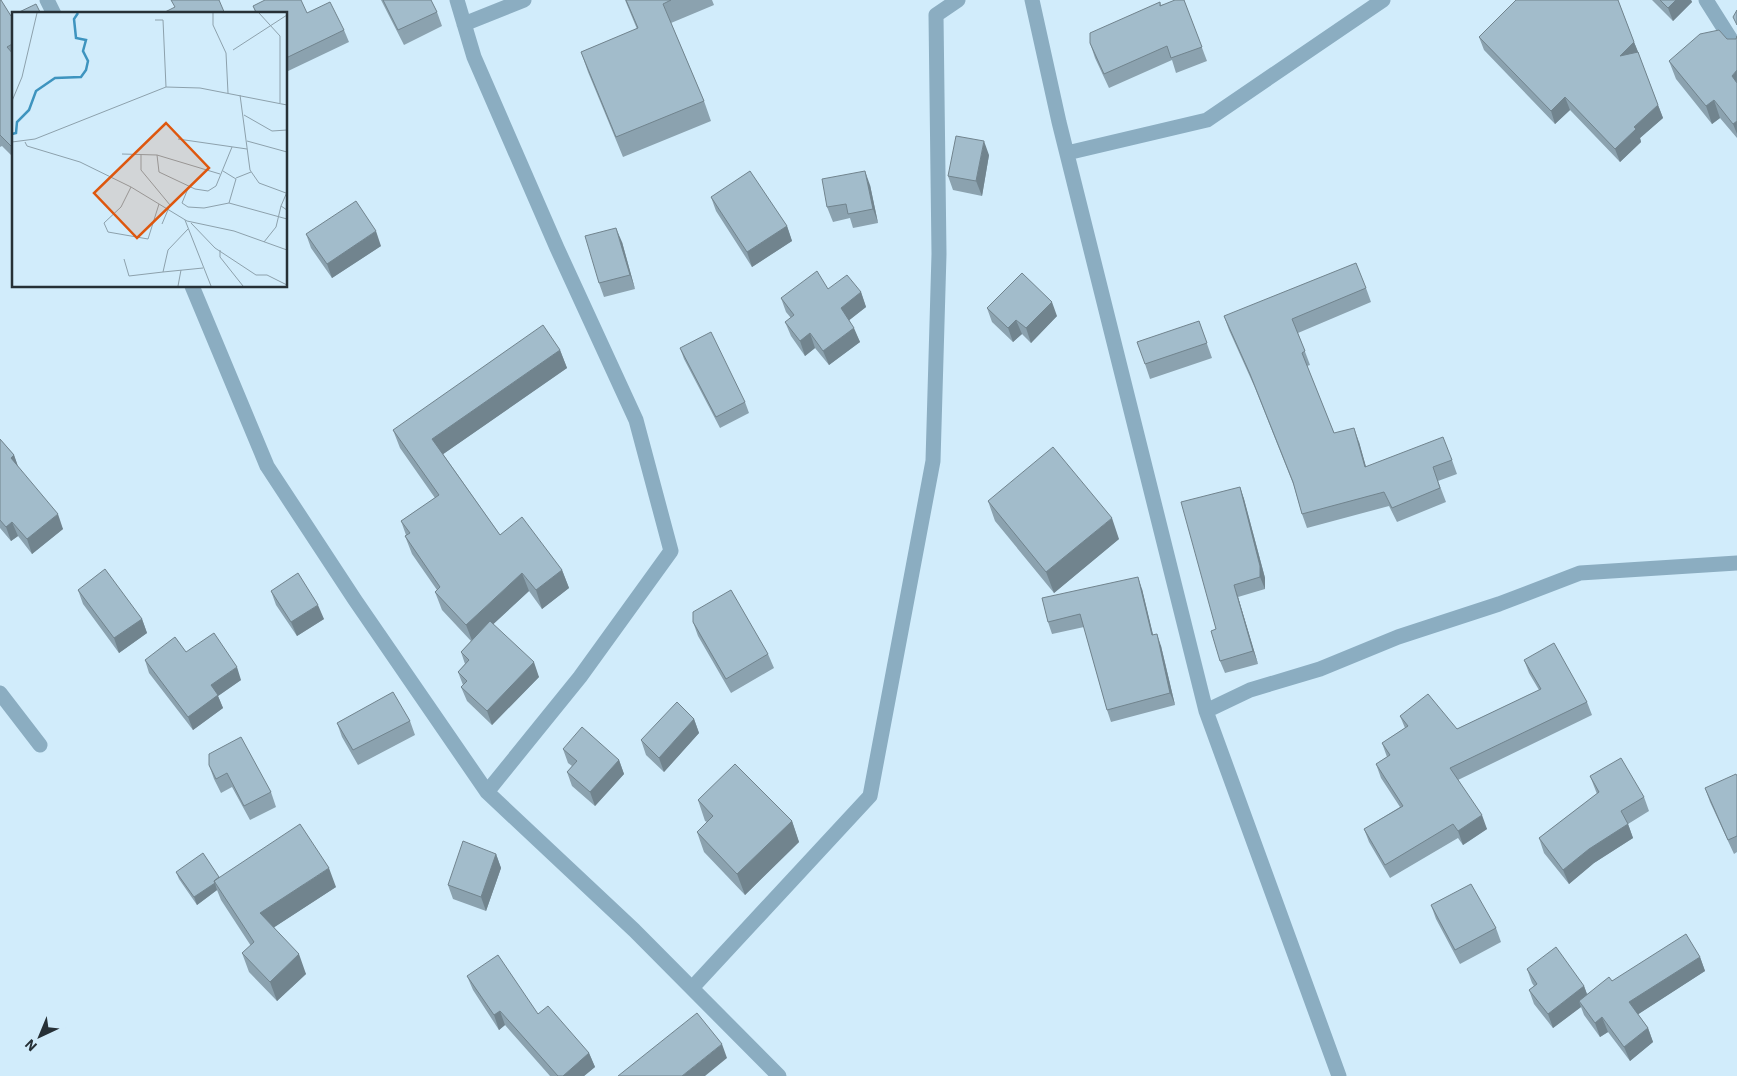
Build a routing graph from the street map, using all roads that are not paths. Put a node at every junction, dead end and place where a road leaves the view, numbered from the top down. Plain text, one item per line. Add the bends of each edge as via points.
1 (47, 0) edge
2 (457, 0) edge
3 (524, 0) edge
4 (958, 0) edge
5 (1032, 0) edge
6 (1383, 0) edge
7 (1706, 0) edge
8 (53, 12) edge
9 (464, 24) junction
10 (1737, 49) edge
11 (1067, 153) junction
12 (193, 288) edge
13 (1737, 563) edge
14 (0, 693) edge
15 (1206, 711) junction
16 (40, 745) dead end
17 (487, 792) junction
18 (692, 988) junction
19 (779, 1076) edge
20 (1340, 1076) edge

1 - 8 street
2 - 9 street
3 - 9 street
4 - 18 street via 936,15 939,254 933,461 870,796
5 - 11 street
6 - 11 street via 1207,120
7 - 10 street
9 - 17 street via 474,57 553,239 636,420 671,551 580,677
11 - 15 street
12 - 17 street via 267,466
13 - 15 street via 1580,573 1398,637 1320,669 1250,690
14 - 16 street
15 - 20 street
17 - 18 street
18 - 19 street

